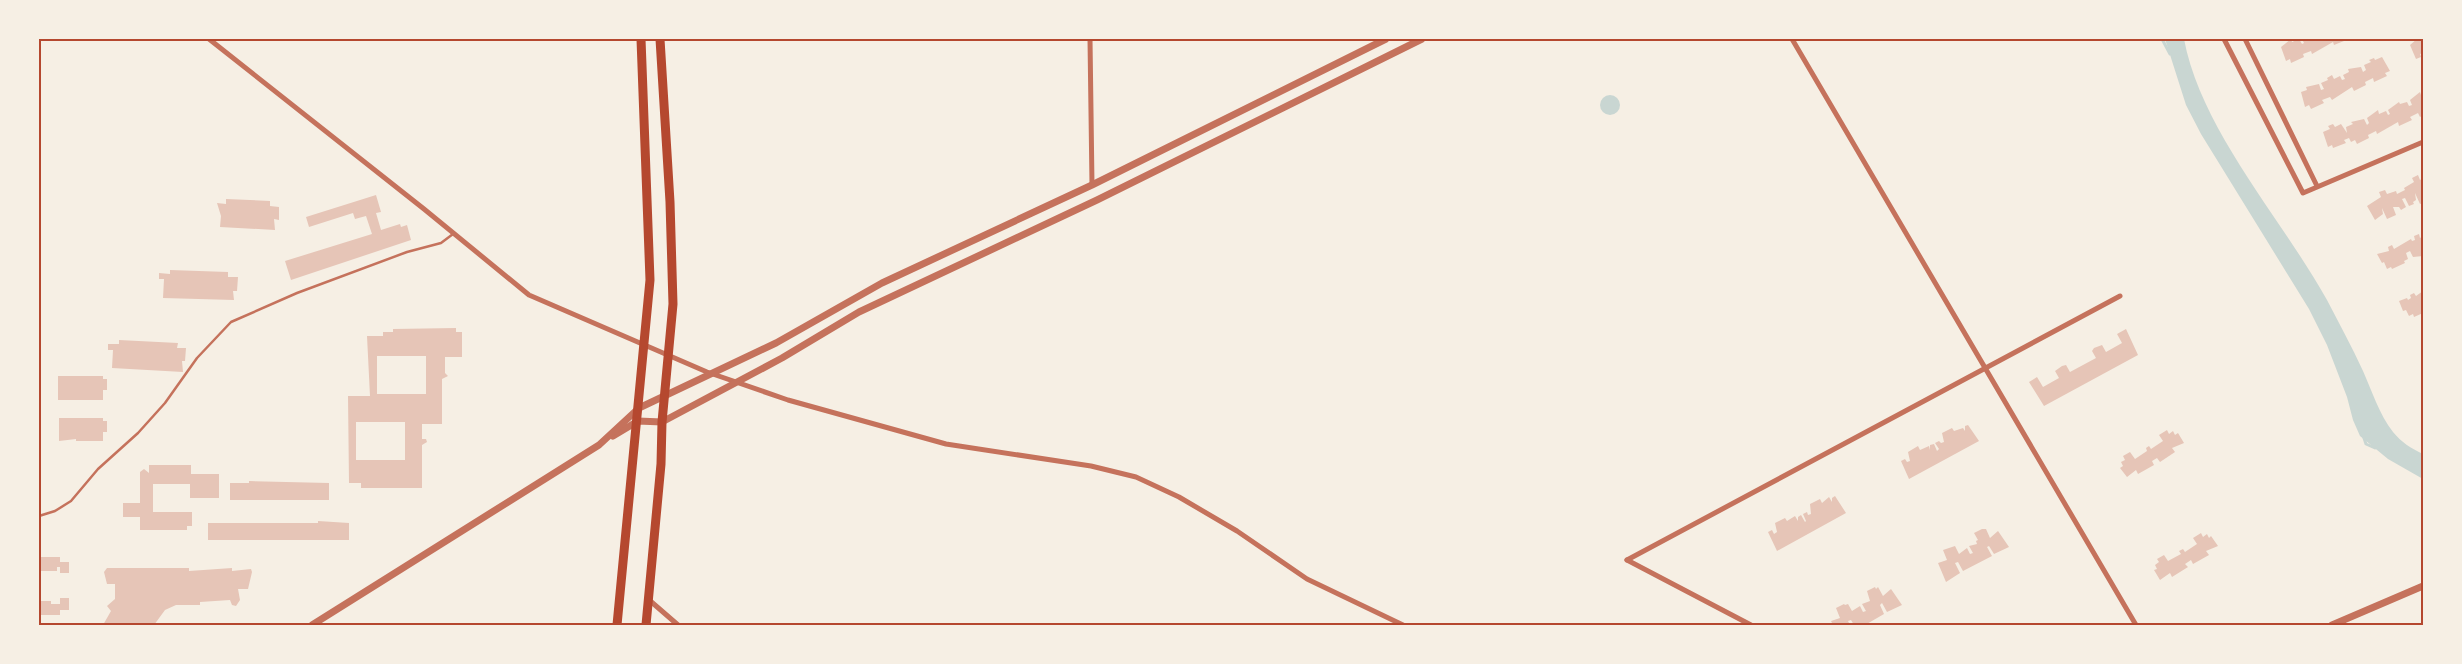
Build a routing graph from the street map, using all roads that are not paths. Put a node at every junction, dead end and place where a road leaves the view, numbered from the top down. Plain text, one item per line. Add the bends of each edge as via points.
1 (209, 39) edge
2 (641, 39) edge
3 (660, 39) edge
4 (1090, 39) edge
5 (1386, 39) edge
6 (1422, 39) edge
7 (1792, 39) edge
8 (2224, 39) edge
9 (2245, 39) edge
10 (2423, 142) edge
11 (1092, 185) junction
12 (2318, 186) junction
13 (454, 233) junction
14 (2120, 296) dead end
15 (1986, 366) junction
16 (665, 396) junction
17 (639, 408) junction
18 (638, 421) junction
19 (662, 422) junction
20 (599, 445) junction
21 (39, 516) edge
22 (2423, 586) edge
23 (648, 599) junction
24 (312, 625) edge
25 (617, 625) edge
26 (646, 625) edge
27 (678, 625) edge
28 (1404, 625) edge
29 (1752, 625) edge
30 (2136, 625) edge
31 (2332, 625) edge

1 - 13 street
2 - 17 main road via 650,280
3 - 16 main road via 673,304
4 - 11 street
5 - 11 street
6 - 19 street via 1097,200 859,312 782,358
7 - 15 street
8 - 12 street via 2303,193
9 - 12 street
10 - 12 street
11 - 16 street via 882,283 776,343
13 - 21 lane via 440,243 297,292 231,322 197,358 138,434 98,469 71,501
13 - 28 street via 529,295 707,372 788,400 946,444 1091,466 1136,478 1187,502 1307,579
14 - 15 street
15 - 29 street via 1626,560
15 - 30 street
16 - 17 street
16 - 19 main road
17 - 18 main road
17 - 20 street
18 - 19 street
18 - 20 street
18 - 25 main road
19 - 23 main road
20 - 24 street
22 - 31 street
23 - 26 main road
23 - 27 street

